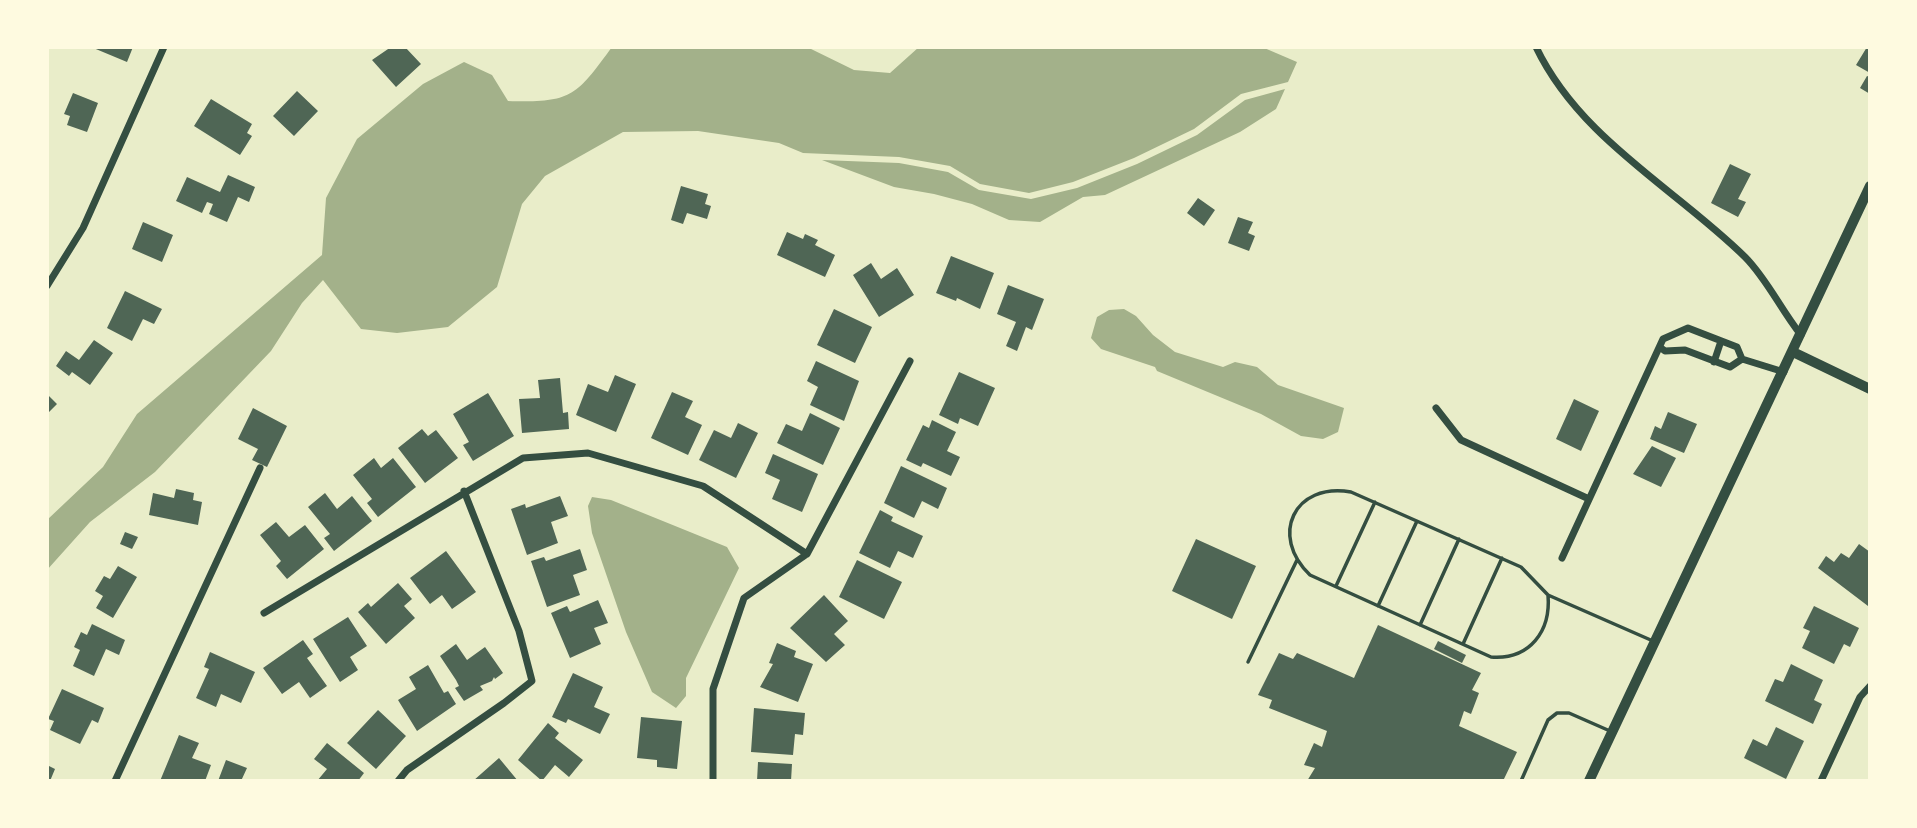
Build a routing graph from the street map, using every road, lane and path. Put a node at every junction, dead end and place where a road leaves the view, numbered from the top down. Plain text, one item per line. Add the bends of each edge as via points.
1 (164, 47) edge
2 (1536, 47) edge
3 (1870, 186) edge
4 (47, 286) edge
5 (1801, 335) junction
6 (1721, 341) junction
7 (1661, 348) junction
8 (1793, 352) junction
9 (1742, 359) junction
10 (910, 361) dead end
11 (1714, 362) junction
12 (1784, 372) junction
13 (1870, 389) edge
14 (1436, 408) dead end
15 (260, 468) dead end
16 (464, 491) junction
17 (1589, 499) junction
18 (1376, 502) junction
19 (1417, 521) junction
20 (1459, 539) junction
21 (807, 554) junction
22 (1502, 558) junction
23 (1562, 558) dead end
24 (1297, 560) junction
25 (1336, 587) junction
26 (1548, 595) junction
27 (1378, 606) junction
28 (264, 613) dead end
29 (1420, 625) junction
30 (1655, 642) junction
31 (1463, 644) junction
32 (1248, 663) dead end
33 (1870, 685) edge
34 (1612, 732) junction
35 (116, 781) edge
36 (398, 781) edge
37 (713, 781) edge
38 (1521, 781) edge
39 (1589, 781) edge
40 (1821, 781) edge

1 - 4 street via 83,228
2 - 5 street via 1566,99 1635,166 1746,258
3 - 5 street
5 - 8 street
6 - 7 street via 1688,328 1663,339
6 - 9 street via 1737,347
6 - 11 street
7 - 11 street via 1685,350
7 - 17 street
8 - 12 street
8 - 13 street
9 - 11 street via 1730,367
9 - 12 street
10 - 21 street
12 - 30 street
14 - 17 street via 1461,440
15 - 35 street
16 - 21 street via 523,458 588,453 703,486
16 - 28 street
16 - 36 street via 519,631 532,681
17 - 23 street
18 - 19 lane
18 - 24 lane via 1337,489 1307,497 1291,519 1289,536
18 - 25 lane
19 - 20 lane
19 - 27 lane
20 - 22 lane
20 - 29 lane
21 - 37 street via 744,598 713,689
22 - 26 lane via 1521,567
22 - 31 lane
24 - 25 lane via 1310,575
24 - 32 lane
25 - 27 lane
26 - 30 lane
26 - 31 lane via 1545,626 1535,643 1518,654 1492,657
27 - 29 lane
29 - 31 lane
30 - 34 street
33 - 40 street
34 - 38 lane via 1569,713 1557,713 1548,720
34 - 39 street

